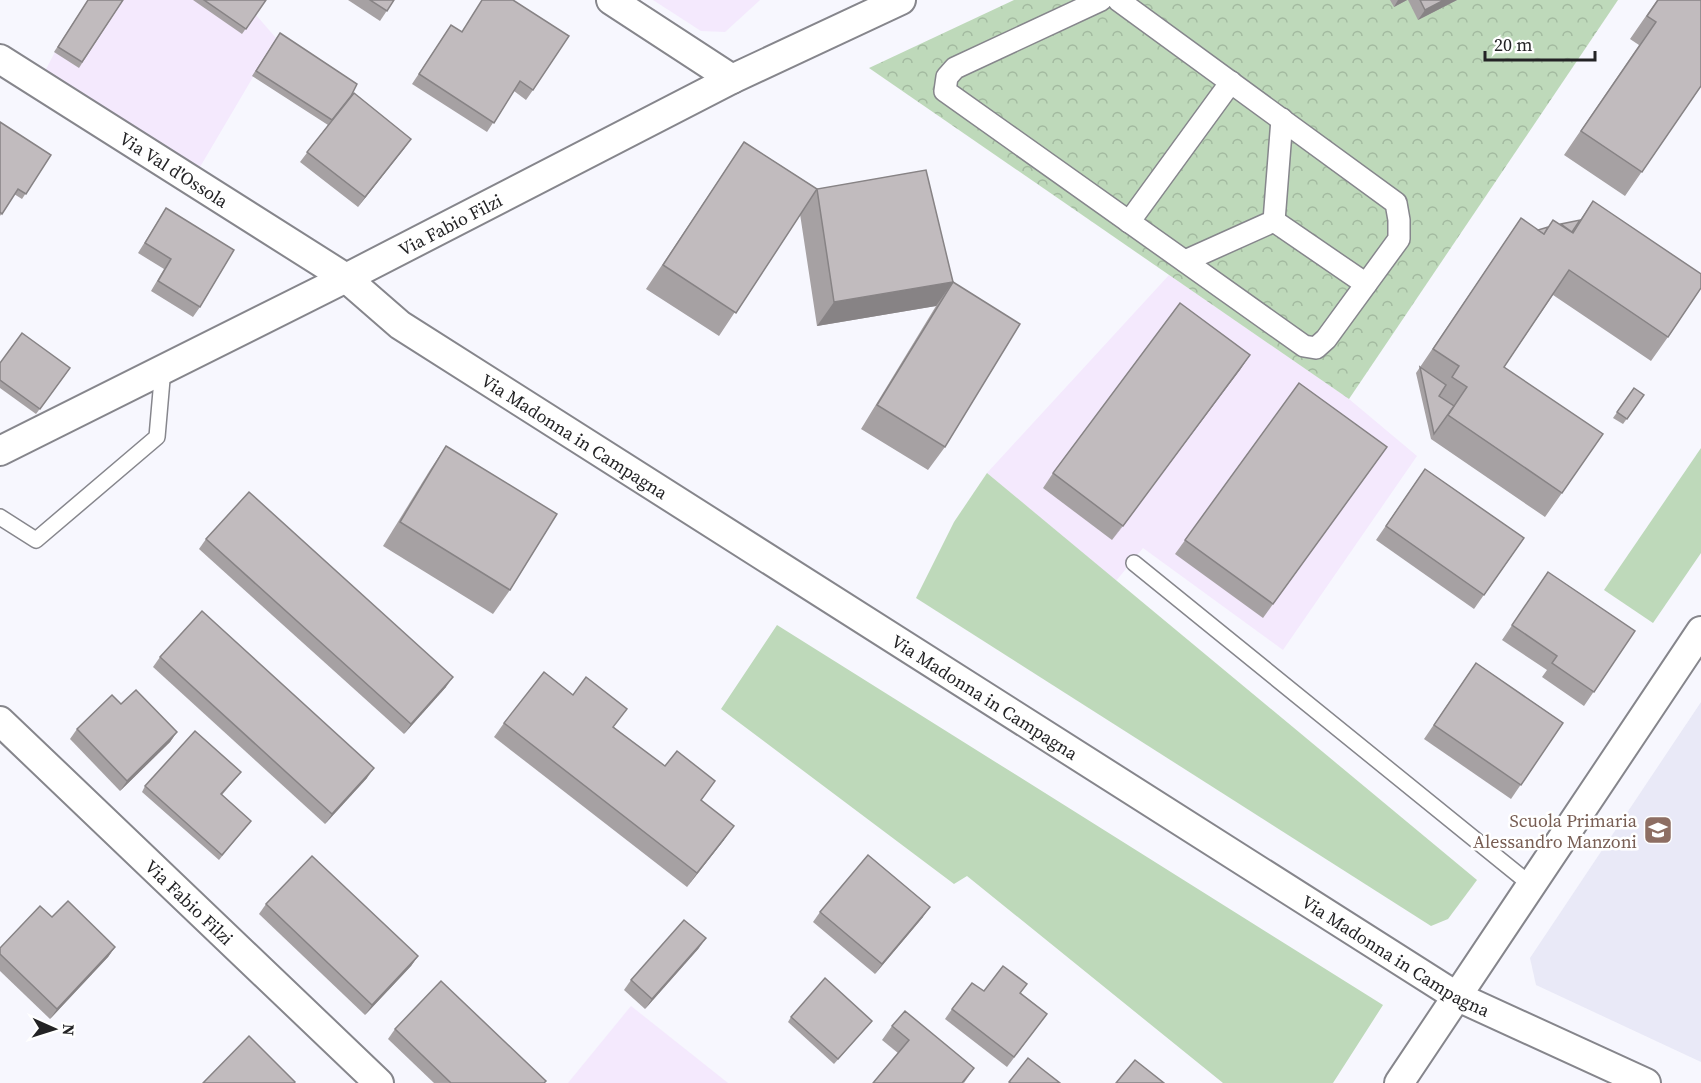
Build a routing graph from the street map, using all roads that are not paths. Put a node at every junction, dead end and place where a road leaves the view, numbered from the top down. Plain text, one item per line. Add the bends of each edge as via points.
1 (611, 0) edge
2 (901, 0) edge
3 (1101, 0) edge
4 (1119, 0) edge
5 (0, 59) edge
6 (732, 79) junction
7 (1231, 82) junction
8 (1282, 119) junction
9 (1274, 221) junction
10 (1129, 222) junction
11 (1185, 261) junction
12 (346, 278) junction
13 (1366, 285) junction
14 (163, 368) junction
15 (0, 451) edge
16 (0, 517) edge
17 (1134, 563) dead end
18 (1701, 632) edge
19 (0, 721) edge
20 (1531, 885) junction
21 (1456, 996) junction
22 (379, 1083) edge
23 (1399, 1083) edge
24 (1646, 1083) edge

1 - 6 street
2 - 6 street, Via Fabio Filzi
3 - 10 street via 955,68 947,77 945,91
4 - 7 street
5 - 12 street, Via Val d'Ossola
6 - 12 street, Via Fabio Filzi
7 - 8 street
7 - 10 street
8 - 9 street
8 - 13 street via 1396,203 1399,239
9 - 11 street
9 - 13 street
10 - 11 street
11 - 13 street via 1304,346 1316,348
12 - 14 street, Via Fabio Filzi
12 - 21 street, Via Madonna in Campagna via 400,325
14 - 15 street, Via Fabio Filzi
14 - 16 lane via 157,437 36,540
17 - 20 lane
18 - 20 street
19 - 22 street, Via Fabio Filzi
20 - 21 street
21 - 23 street
21 - 24 street, Via Madonna in Campagna

